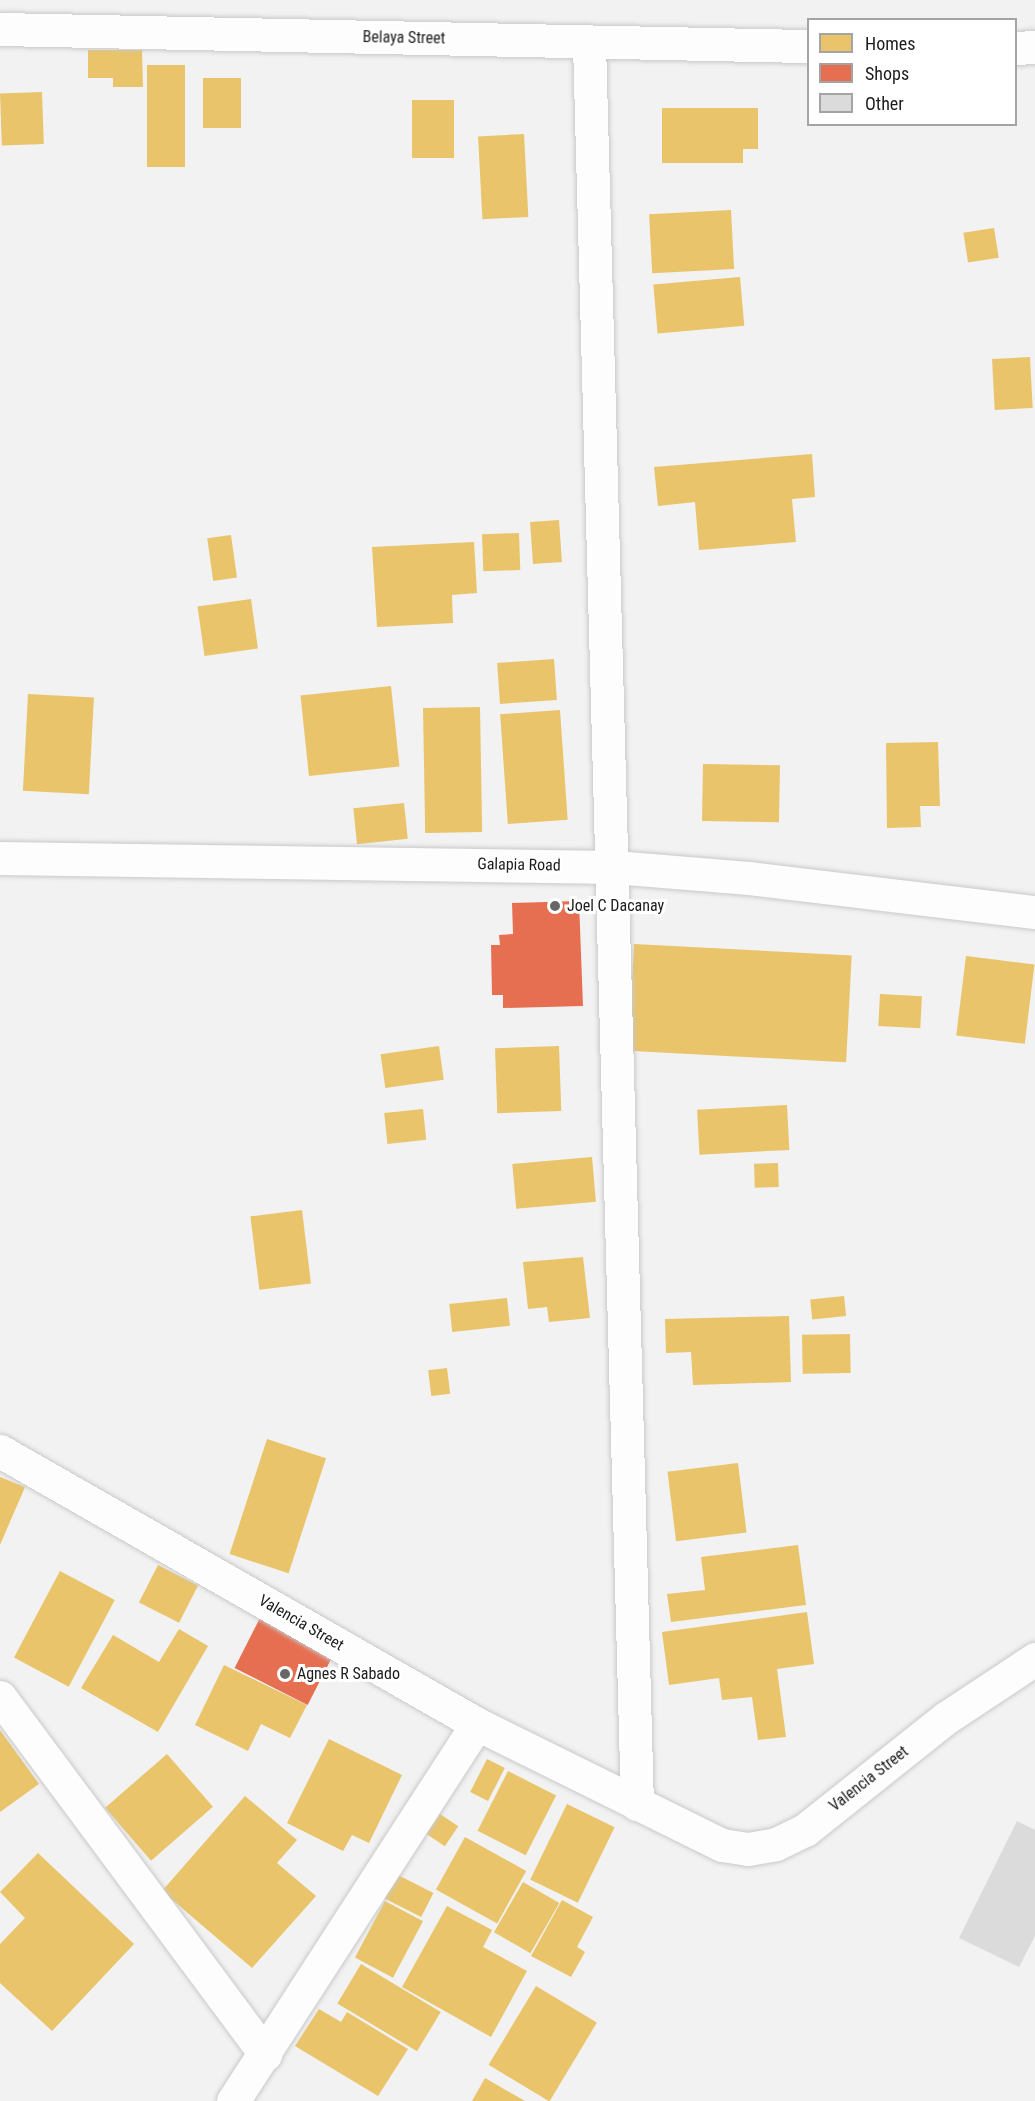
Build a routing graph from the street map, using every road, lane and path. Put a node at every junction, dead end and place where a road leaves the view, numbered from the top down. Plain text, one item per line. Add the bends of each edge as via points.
1 (0, 29) edge
2 (589, 43) junction
3 (807, 46) edge
4 (1035, 47) edge
5 (1017, 48) edge
6 (0, 858) edge
7 (614, 867) junction
8 (1035, 912) edge
9 (0, 1451) edge
10 (1035, 1659) edge
11 (0, 1696) edge
12 (477, 1724) junction
13 (637, 1804) junction
14 (265, 2054) junction
15 (233, 2101) edge

1 - 2 street, Belaya Street
2 - 3 street, Belaya Street
2 - 7 street
4 - 5 street
6 - 7 street, Galapia Road
7 - 8 street, Galapia Road via 749,878
7 - 13 street
9 - 12 street, Valencia Street
10 - 13 street, Valencia Street via 946,1718 805,1830 786,1840 748,1849 722,1845
11 - 14 street
12 - 13 street, Valencia Street
12 - 14 street
14 - 15 street

